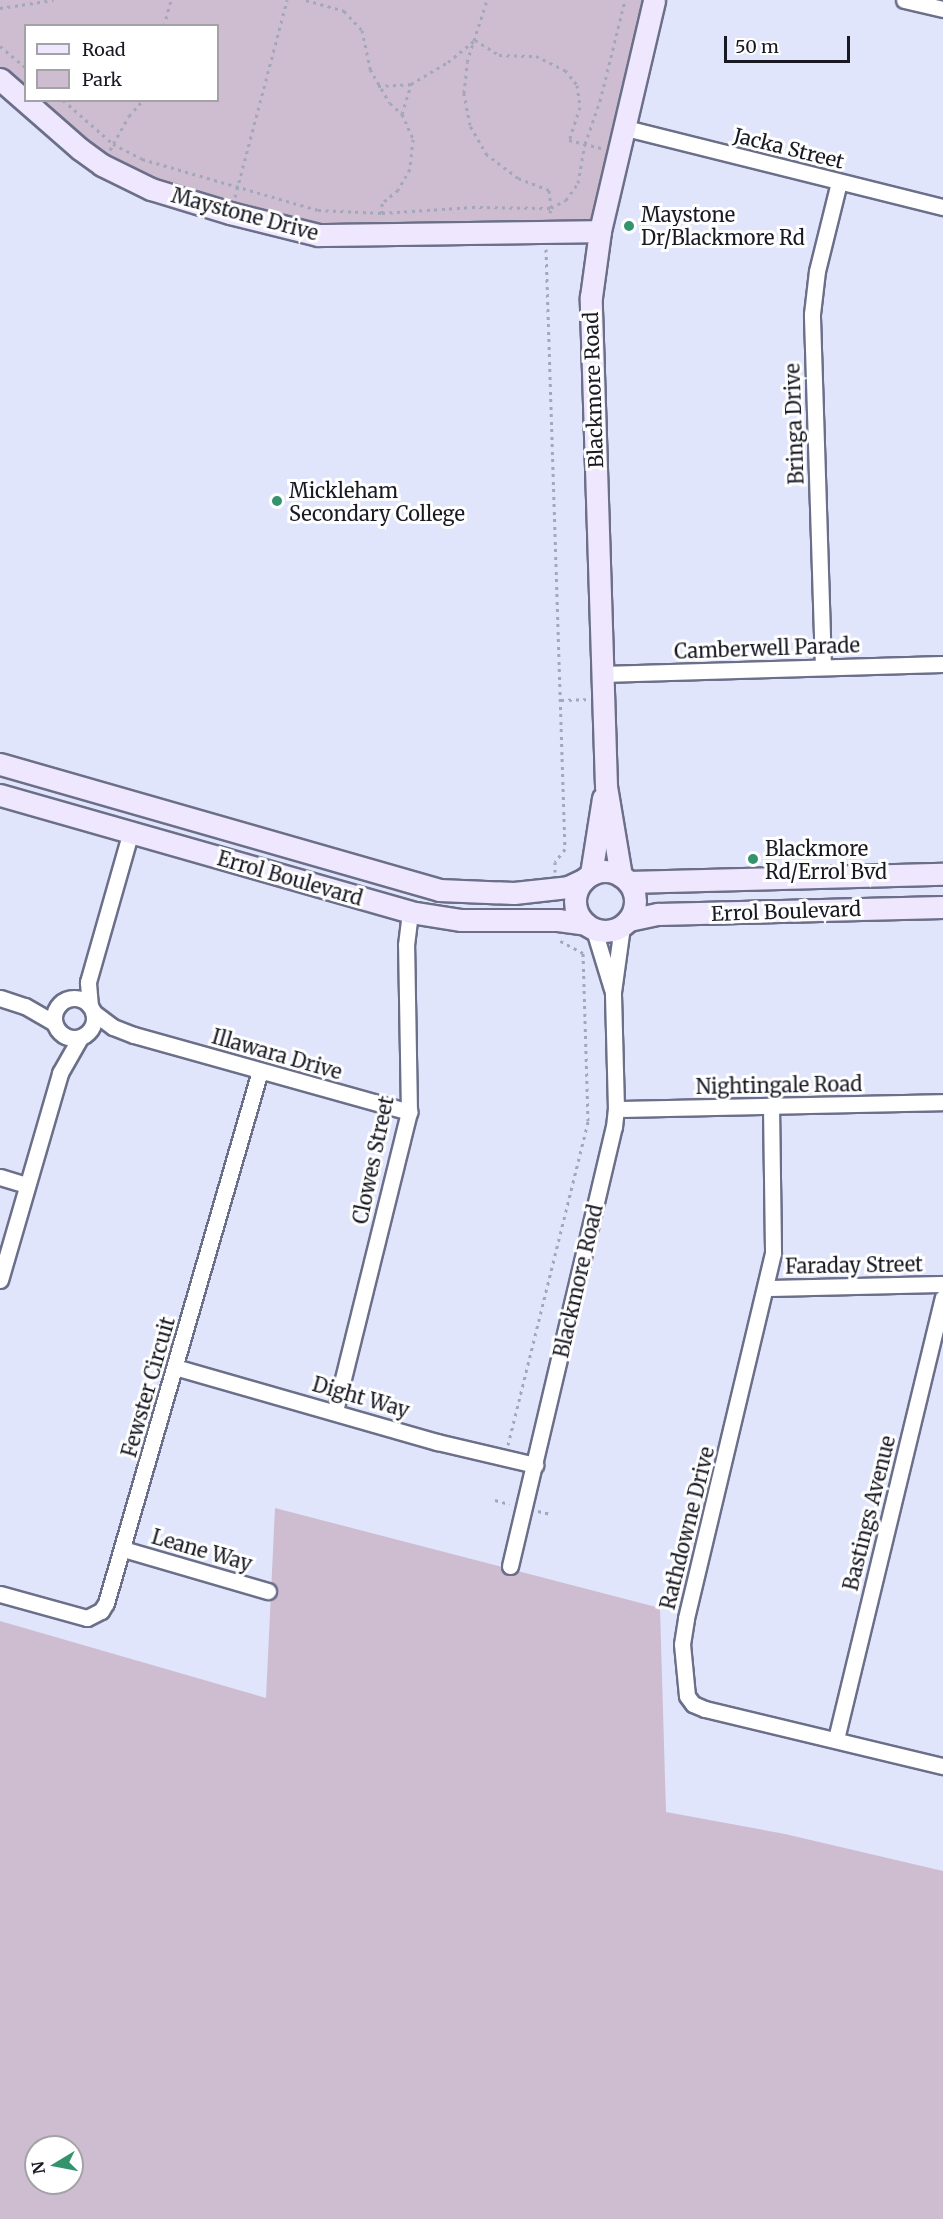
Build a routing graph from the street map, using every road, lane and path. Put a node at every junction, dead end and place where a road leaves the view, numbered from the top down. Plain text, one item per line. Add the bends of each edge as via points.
1 (53, 0) edge
2 (171, 0) edge
3 (287, 0) edge
4 (306, 0) edge
5 (487, 0) edge
6 (625, 0) edge
7 (654, 0) edge
8 (904, 0) edge
9 (0, 8) edge
10 (943, 9) edge
11 (165, 24) edge
12 (475, 40) junction
13 (0, 46) edge
14 (24, 66) edge
15 (0, 79) edge
16 (411, 84) junction
17 (378, 86) junction
18 (24, 100) edge
19 (26, 102) edge
20 (65, 102) edge
21 (140, 102) edge
22 (402, 114) junction
23 (626, 128) junction
24 (113, 144) junction
25 (585, 144) junction
26 (620, 151) junction
27 (102, 165) junction
28 (839, 182) junction
29 (237, 189) junction
30 (943, 207) edge
31 (551, 208) junction
32 (230, 213) junction
33 (382, 213) junction
34 (600, 231) junction
35 (545, 232) junction
36 (376, 236) junction
37 (940, 665) edge
38 (823, 667) junction
39 (601, 674) junction
40 (602, 699) junction
41 (561, 700) junction
42 (0, 764) edge
43 (606, 786) junction
44 (0, 795) edge
45 (131, 831) junction
46 (943, 874) edge
47 (587, 877) junction
48 (624, 879) junction
49 (556, 889) junction
50 (943, 907) edge
51 (410, 912) junction
52 (558, 920) junction
53 (625, 923) junction
54 (590, 927) junction
55 (96, 952) junction
56 (613, 992) junction
57 (0, 998) edge
58 (63, 1002) junction
59 (25, 1005) junction
60 (92, 1009) junction
61 (56, 1026) junction
62 (134, 1035) junction
63 (82, 1036) junction
64 (260, 1071) junction
65 (60, 1073) junction
66 (943, 1102) edge
67 (771, 1106) junction
68 (616, 1109) junction
69 (408, 1112) junction
70 (0, 1177) edge
71 (27, 1185) junction
72 (0, 1280) edge
73 (943, 1284) edge
74 (767, 1288) junction
75 (943, 1298) edge
76 (175, 1367) junction
77 (335, 1411) junction
78 (505, 1458) junction
79 (535, 1466) junction
80 (123, 1549) junction
81 (510, 1566) dead end
82 (268, 1591) dead end
83 (0, 1594) edge
84 (836, 1739) junction
85 (943, 1766) edge

1 - 9 path
2 - 11 path
3 - 29 path
4 - 17 path via 345,11 362,30 370,69
5 - 12 path
6 - 25 path
7 - 23 street, Blackmore Road
8 - 10 street
12 - 16 path
12 - 25 path via 499,55 536,56 565,70 577,85 580,107 569,140
12 - 31 path via 466,62 464,93 470,125 488,155 518,178 549,190
13 - 14 path
15 - 18 street, Maystone Drive
16 - 17 path
16 - 22 path
17 - 22 path
19 - 27 street, Maystone Drive
20 - 24 path
21 - 24 path
22 - 33 path via 413,139 410,169 398,190 382,203
23 - 26 street, Blackmore Road
23 - 28 street, Jacka Street
24 - 27 path
24 - 29 path via 142,159
25 - 26 path
25 - 31 path via 578,183 566,200
26 - 34 street, Blackmore Road
27 - 32 street, Maystone Drive via 151,189
28 - 30 street, Jacka Street
28 - 38 street, Bringa Drive via 817,271 812,314
29 - 32 path
29 - 33 path via 318,210
31 - 33 path via 472,207
31 - 35 path
32 - 36 street, Maystone Drive via 318,236
33 - 36 path
34 - 35 street, Maystone Drive
34 - 39 street, Blackmore Road via 591,297
35 - 36 street, Maystone Drive
35 - 41 path
37 - 38 street, Camberwell Parade
38 - 39 street, Camberwell Parade
39 - 40 street, Blackmore Road
40 - 41 path
40 - 43 street, Blackmore Road
41 - 49 path via 565,849 555,862
42 - 49 street, Errol Boulevard via 439,890 514,893
43 - 47 street, Blackmore Road
43 - 48 street, Blackmore Road
44 - 45 street, Errol Boulevard
45 - 51 street, Errol Boulevard
45 - 55 street
46 - 48 street, Errol Boulevard
47 - 48 street via 611,872
47 - 49 street, Errol Boulevard
47 - 54 street via 575,899 576,908
48 - 53 street via 635,901
50 - 53 street, Errol Boulevard via 658,914
51 - 52 street, Errol Boulevard via 460,920
51 - 69 street, Clowes Street via 406,945
52 - 54 street, Errol Boulevard
52 - 78 path via 560,941 583,953 588,1121
53 - 54 street via 603,932
53 - 56 street, Blackmore Road
54 - 56 street, Blackmore Road
55 - 58 street via 83,980
55 - 60 street via 88,982
56 - 68 street, Blackmore Road
57 - 59 street
58 - 59 street via 43,1007
58 - 60 street via 79,999
58 - 61 street via 56,1010
59 - 61 street
60 - 62 street, Illawara Drive via 113,1027
60 - 63 street via 93,1025
61 - 63 street via 67,1037
61 - 65 street via 62,1053
62 - 63 street, Illawara Drive via 112,1032
62 - 64 street, Illawara Drive
63 - 65 street
64 - 69 street, Illawara Drive
64 - 76 street, Fewster Circuit
65 - 71 street
66 - 67 street, Nightingale Road
67 - 68 street, Nightingale Road
67 - 74 street, Rathdowne Drive via 774,1253
68 - 79 street, Blackmore Road
69 - 77 street, Clowes Street
70 - 71 street
71 - 72 street
73 - 74 street, Faraday Street
74 - 84 street, Rathdowne Drive via 686,1619 683,1681 693,1704 705,1709
75 - 84 street, Bastings Avenue
76 - 77 street, Dight Way
76 - 80 street, Fewster Circuit
77 - 78 street, Dight Way
78 - 79 street, Dight Way
79 - 81 street, Blackmore Road
80 - 82 street, Leane Way
80 - 83 street, Fewster Circuit via 106,1603 95,1616 78,1617
84 - 85 street, Rathdowne Drive

